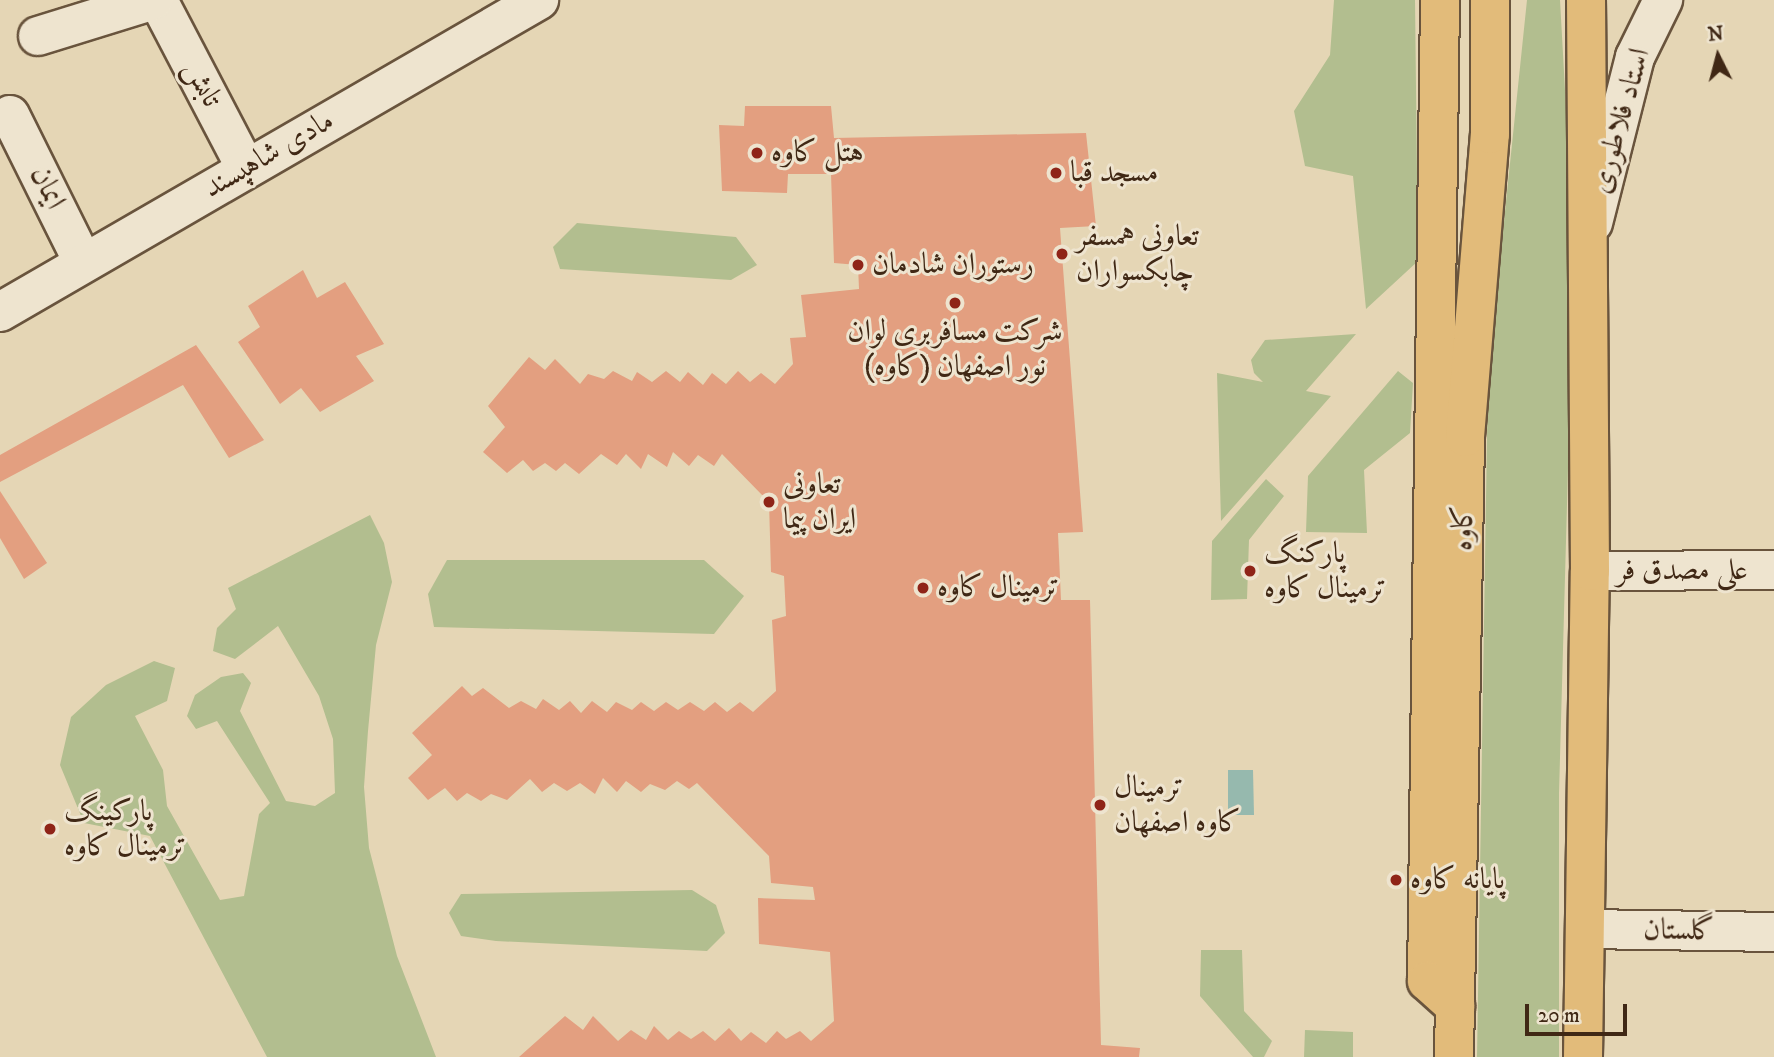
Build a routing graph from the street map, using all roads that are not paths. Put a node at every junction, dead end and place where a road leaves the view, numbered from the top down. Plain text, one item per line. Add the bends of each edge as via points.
1 (156, 0) edge
2 (539, 0) edge
3 (1440, 0) edge
4 (1490, 0) edge
5 (1587, 0) edge
6 (1606, 0) edge
7 (1663, 0) edge
8 (38, 36) dead end
9 (1587, 93) junction
10 (10, 115) dead end
11 (246, 168) junction
12 (1588, 245) junction
13 (83, 262) junction
14 (0, 312) edge
15 (1774, 570) edge
16 (1590, 571) junction
17 (1585, 929) junction
18 (1774, 932) edge
19 (1455, 1006) junction
20 (1454, 1057) edge
21 (1583, 1057) edge

1 - 8 street, تابش
1 - 11 street, تابش
2 - 11 street, مادی شاهپسند
3 - 19 main road via 1427,981
4 - 19 main road, کاوه via 1490,134 1465,437
5 - 9 main road
6 - 9 main road
7 - 12 street, استاد فلاطوری via 1635,57
9 - 12 main road
10 - 13 street, ایمان
11 - 13 street, مادی شاهپسند
12 - 16 main road
13 - 14 street, مادی شاهپسند
15 - 16 street, علی مصدق فر
16 - 17 main road
17 - 18 street, گلستان
17 - 21 main road
19 - 20 main road, کاوه

